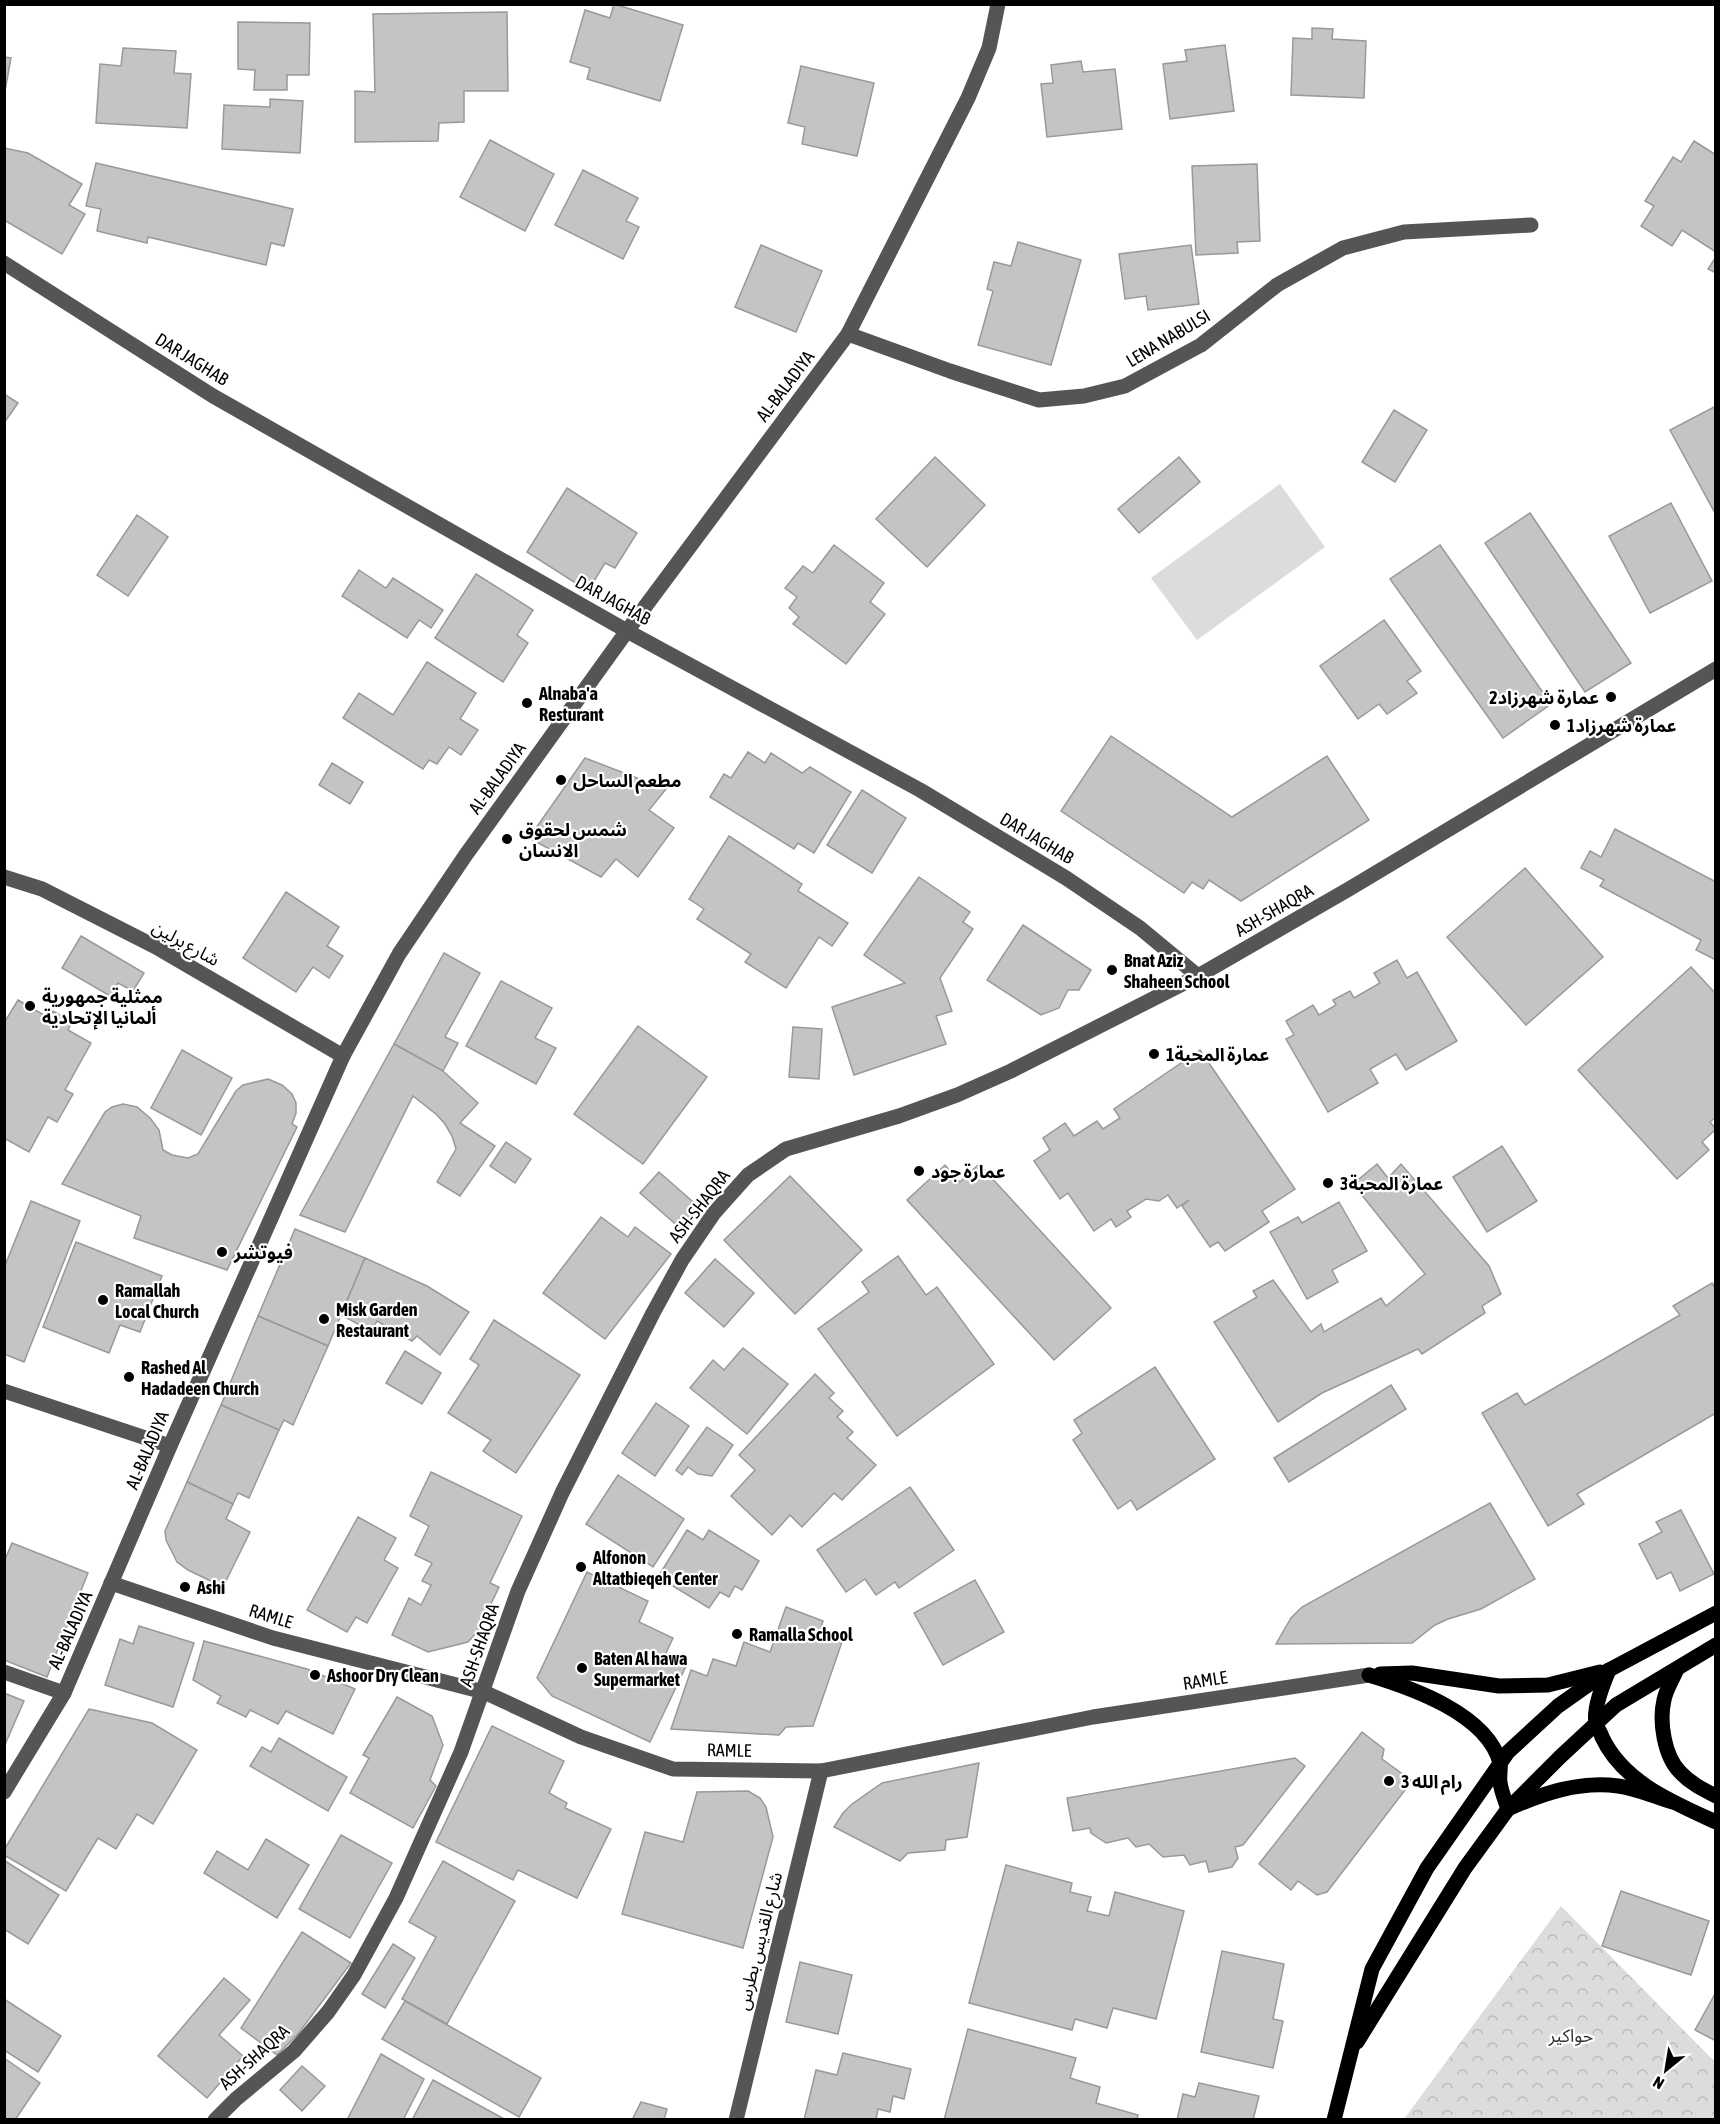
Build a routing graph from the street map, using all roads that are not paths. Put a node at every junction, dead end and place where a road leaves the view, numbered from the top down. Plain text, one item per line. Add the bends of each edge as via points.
1 (998, 4) edge
2 (1531, 225) dead end
3 (4, 263) edge
4 (848, 334) junction
5 (627, 631) junction
6 (1716, 669) edge
7 (4, 877) edge
8 (1198, 976) junction
9 (343, 1056) junction
10 (4, 1391) edge
11 (170, 1446) junction
12 (111, 1583) junction
13 (1716, 1613) edge
14 (1716, 1646) edge
15 (1677, 1669) junction
16 (1608, 1670) junction
17 (4, 1672) edge
18 (1369, 1675) junction
19 (483, 1692) junction
20 (64, 1693) junction
21 (1596, 1724) junction
22 (1500, 1763) junction
23 (821, 1771) junction
24 (4, 1792) edge
25 (1716, 1796) edge
26 (1673, 1802) junction
27 (1508, 1809) junction
28 (1716, 1822) edge
29 (1349, 2055) junction
30 (215, 2120) edge
31 (736, 2120) edge
32 (1334, 2120) edge

1 - 4 street, AL-BALADIYA via 989,48 968,98
2 - 4 street, LENA NABULSI via 1404,232 1343,248 1277,285 1201,345 1125,386 1084,396 1039,400
3 - 5 street, DAR JAGHAB via 213,396
4 - 5 street, AL-BALADIYA
5 - 8 street, DAR JAGHAB via 920,790 1066,878 1140,928
5 - 9 street, AL-BALADIYA via 399,954
6 - 8 street, ASH-SHAQRA
7 - 9 street, شارع برلين via 42,889 156,947
8 - 19 street, ASH-SHAQRA via 957,1095 786,1149 748,1175 682,1260 653,1313 562,1493 518,1591
9 - 11 street, AL-BALADIYA
10 - 11 street
11 - 12 street, AL-BALADIYA
12 - 19 street, RAMLE via 273,1638
12 - 20 street, AL-BALADIYA
13 - 16 main road
14 - 15 main road
15 - 21 main road via 1616,1706
15 - 25 main road via 1664,1699 1662,1715 1669,1753 1678,1771 1695,1786
16 - 18 main road via 1548,1685 1499,1686 1412,1673
16 - 21 main road via 1599,1695
16 - 22 main road via 1558,1706
17 - 20 street
18 - 22 main road via 1413,1689 1459,1715 1488,1739
18 - 23 street, RAMLE via 1093,1717
19 - 23 street, RAMLE via 581,1737 673,1769
19 - 30 street, ASH-SHAQRA via 396,1899 354,1976 294,2051
20 - 24 street, AL-BALADIYA
21 - 26 main road via 1607,1747 1628,1774
21 - 27 main road
22 - 27 main road via 1500,1783
22 - 29 main road via 1427,1868 1387,1939 1372,1969
23 - 31 street, شارع القديس بطرس
26 - 27 main road via 1618,1786 1592,1786 1564,1788
26 - 28 main road
27 - 29 main road via 1465,1868
29 - 32 main road

